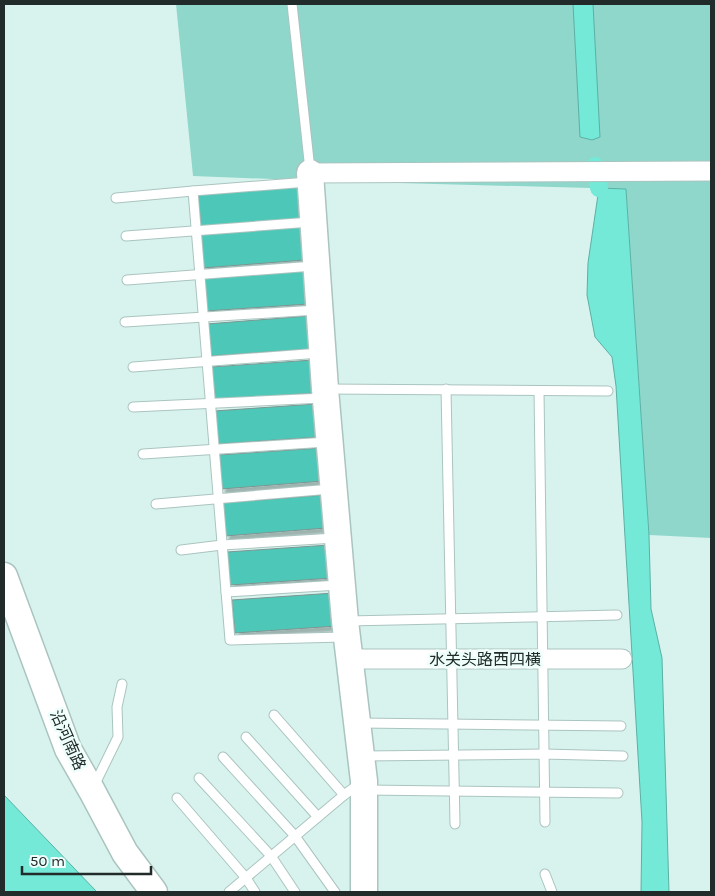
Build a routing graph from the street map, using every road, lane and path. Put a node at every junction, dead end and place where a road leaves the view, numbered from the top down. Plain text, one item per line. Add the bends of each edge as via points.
1 (292, 4) edge
2 (711, 172) edge
3 (311, 178) junction
4 (193, 191) junction
5 (116, 198) dead end
6 (314, 222) junction
7 (196, 231) junction
8 (126, 236) dead end
9 (316, 266) junction
10 (200, 274) junction
11 (127, 280) dead end
12 (320, 310) junction
13 (203, 317) junction
14 (125, 322) dead end
15 (323, 353) junction
16 (207, 362) junction
17 (133, 367) dead end
18 (446, 389) junction
19 (539, 390) junction
20 (608, 391) dead end
21 (325, 393) junction
22 (210, 404) junction
23 (133, 407) dead end
24 (330, 442) junction
25 (214, 450) junction
26 (143, 454) dead end
27 (334, 489) junction
28 (218, 498) junction
29 (156, 504) dead end
30 (338, 538) junction
31 (222, 545) junction
32 (181, 550) dead end
33 (4, 576) edge
34 (342, 585) junction
35 (226, 592) junction
36 (617, 615) dead end
37 (542, 617) junction
38 (451, 619) junction
39 (347, 639) junction
40 (451, 658) junction
41 (542, 659) junction
42 (622, 659) dead end
43 (122, 684) dead end
44 (274, 715) dead end
45 (356, 723) junction
46 (453, 724) junction
47 (544, 725) junction
48 (621, 726) dead end
49 (246, 737) dead end
50 (544, 754) junction
51 (454, 755) junction
52 (623, 756) dead end
53 (223, 758) dead end
54 (199, 778) dead end
55 (358, 780) junction
56 (92, 790) junction
57 (454, 791) junction
58 (545, 792) junction
59 (618, 793) dead end
60 (177, 798) dead end
61 (318, 817) junction
62 (545, 822) dead end
63 (455, 824) dead end
64 (295, 836) junction
65 (271, 856) junction
66 (545, 874) dead end
67 (246, 878) junction
68 (154, 892) edge
69 (228, 892) edge
70 (255, 892) edge
71 (295, 892) edge
72 (336, 892) edge
73 (364, 892) edge
74 (552, 892) edge

1 - 3 lane
2 - 3 street
3 - 4 lane
3 - 6 street
4 - 5 lane
4 - 7 lane
6 - 7 lane
6 - 9 street
7 - 8 lane
7 - 10 lane
9 - 10 lane
9 - 12 street
10 - 11 lane
10 - 13 lane
12 - 13 lane
12 - 15 street
13 - 14 lane
13 - 16 lane
15 - 16 lane
15 - 21 street
16 - 17 lane
16 - 22 lane
18 - 19 lane
18 - 21 lane
18 - 38 lane
19 - 20 lane
19 - 37 lane
21 - 22 lane
21 - 24 street
22 - 23 lane
22 - 25 lane
24 - 25 lane
24 - 27 street
25 - 26 lane
25 - 28 lane
27 - 28 lane
27 - 30 street
28 - 29 lane
28 - 31 lane
30 - 31 lane
30 - 34 street
31 - 32 lane
31 - 35 lane
33 - 56 street, 沿河南路 via 68,749
34 - 35 lane
34 - 39 street
35 - 39 lane via 230,640
36 - 37 lane
37 - 38 lane
37 - 41 lane
38 - 39 lane
38 - 40 lane
39 - 40 street, 水关头路西四横
39 - 45 street
40 - 41 street, 水关头路西四横
40 - 46 lane
41 - 42 street, 水关头路西四横
41 - 47 lane
43 - 56 lane via 117,707 118,737
44 - 55 lane
45 - 46 lane
45 - 55 street
46 - 47 lane
46 - 51 lane
47 - 48 lane
47 - 50 lane
49 - 61 lane
50 - 51 lane
50 - 52 lane
50 - 58 lane
51 - 55 lane
51 - 57 lane
53 - 64 lane
54 - 65 lane
55 - 57 lane
55 - 61 lane
55 - 73 street
56 - 68 street, 沿河南路 via 125,853
57 - 58 lane
57 - 63 lane
58 - 59 lane
58 - 62 lane
60 - 67 lane
61 - 64 lane
64 - 65 lane
64 - 72 lane
65 - 67 lane
65 - 71 lane
66 - 74 lane
67 - 69 lane
67 - 70 lane

